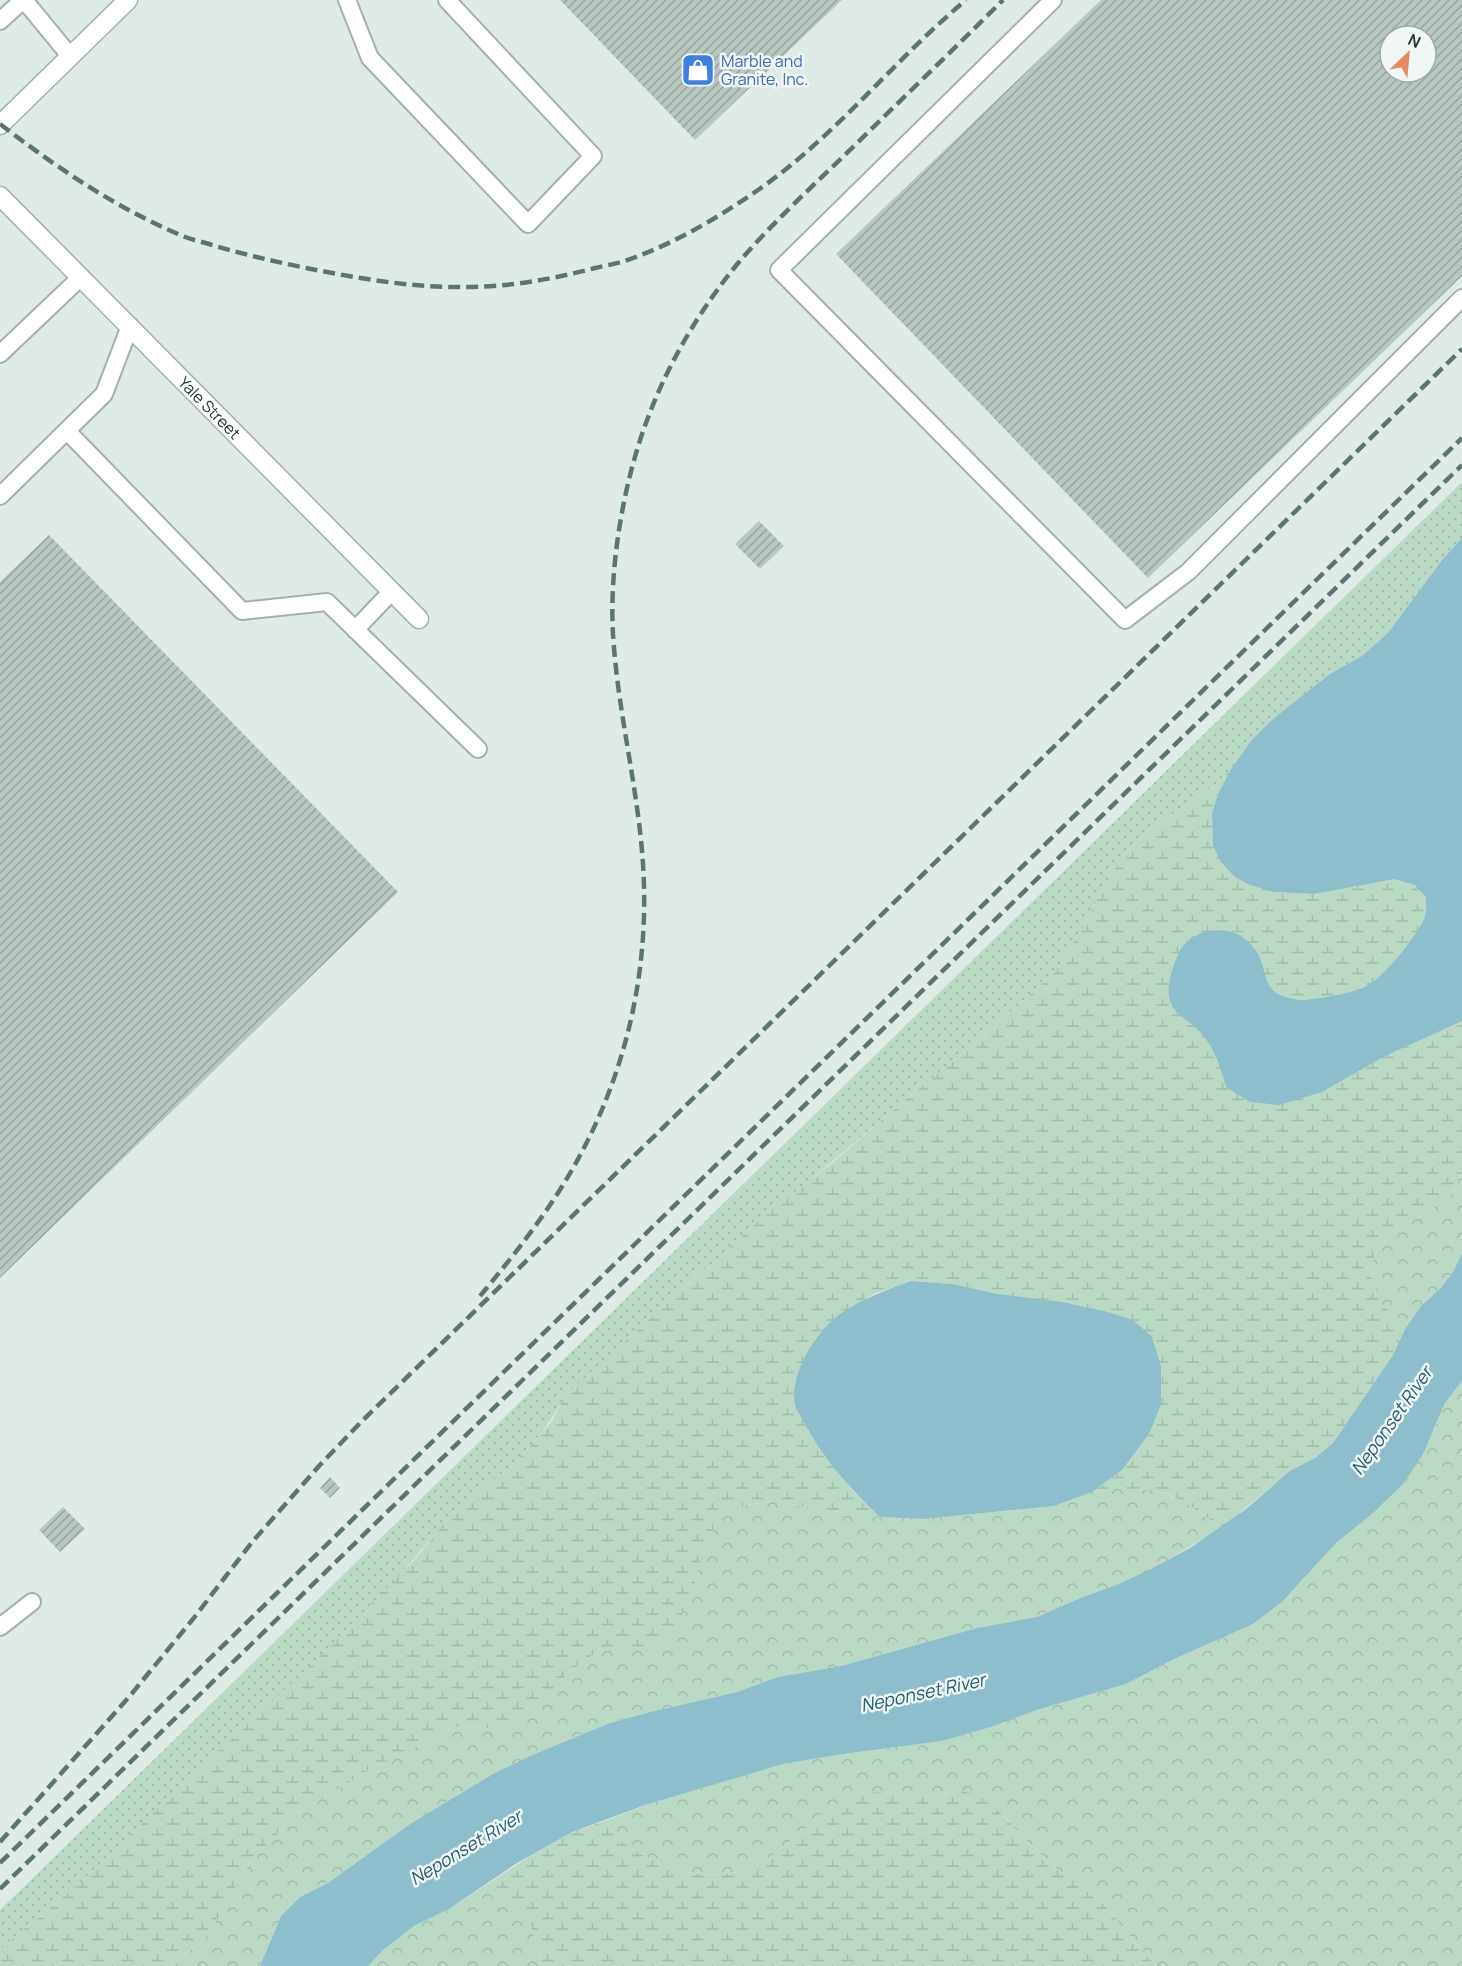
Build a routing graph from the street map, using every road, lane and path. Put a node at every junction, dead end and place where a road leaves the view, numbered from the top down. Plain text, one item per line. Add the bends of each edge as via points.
1 (23, 0) edge
2 (128, 0) edge
3 (347, 0) edge
4 (447, 0) edge
5 (1053, 0) edge
6 (0, 21) edge
7 (70, 56) junction
8 (0, 125) edge
9 (0, 196) edge
10 (81, 277) junction
11 (1462, 298) edge
12 (130, 327) junction
13 (0, 354) edge
14 (67, 430) junction
15 (0, 496) edge
16 (392, 591) junction
17 (419, 619) dead end
18 (355, 630) junction
19 (478, 749) dead end
20 (32, 1602) dead end
21 (0, 1628) edge

1 - 6 lane
1 - 7 lane
2 - 7 street
3 - 4 lane via 370,58 528,224 593,156
5 - 11 lane via 779,270 1125,620 1188,572
7 - 8 street
9 - 10 street, Yale Street
10 - 12 street, Yale Street
10 - 13 lane
12 - 14 lane via 104,394
12 - 16 street, Yale Street
14 - 15 lane
14 - 18 lane via 242,611 327,602
16 - 17 street, Yale Street
16 - 18 lane
18 - 19 lane
20 - 21 lane

